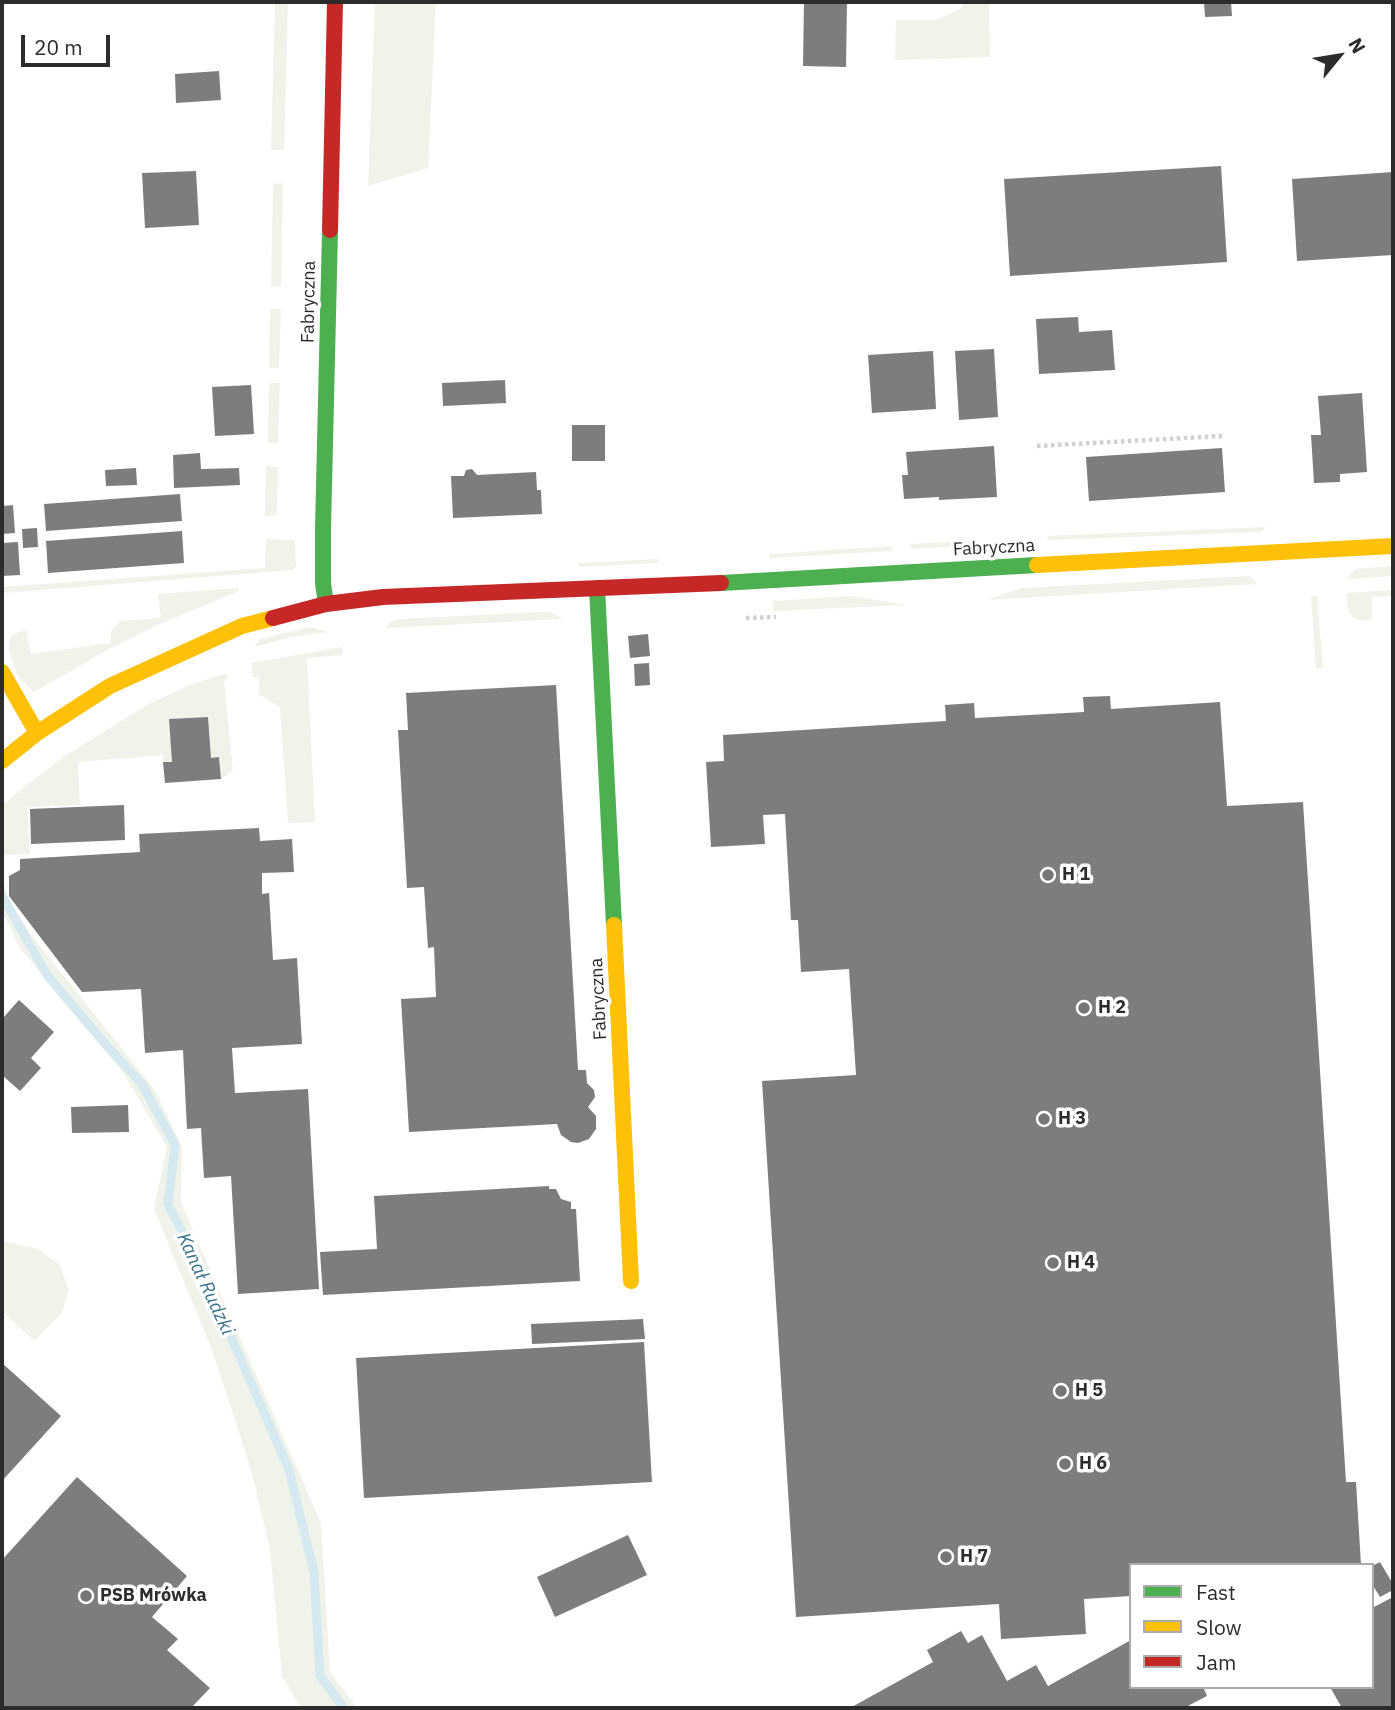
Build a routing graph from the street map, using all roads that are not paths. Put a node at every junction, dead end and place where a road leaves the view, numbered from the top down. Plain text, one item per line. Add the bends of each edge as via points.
1 (335, 2) edge
2 (1393, 545) edge
3 (597, 588) junction
4 (326, 604) junction
5 (2, 672) edge
6 (37, 733) junction
7 (2, 761) edge
8 (631, 1281) dead end

1 - 4 street, Fabryczna via 323,529
2 - 3 street, Fabryczna
3 - 4 street, Fabryczna via 383,597
3 - 8 street, Fabryczna
4 - 6 street, Fabryczna via 242,626 195,645 110,686
5 - 6 street
6 - 7 street, Fabryczna

